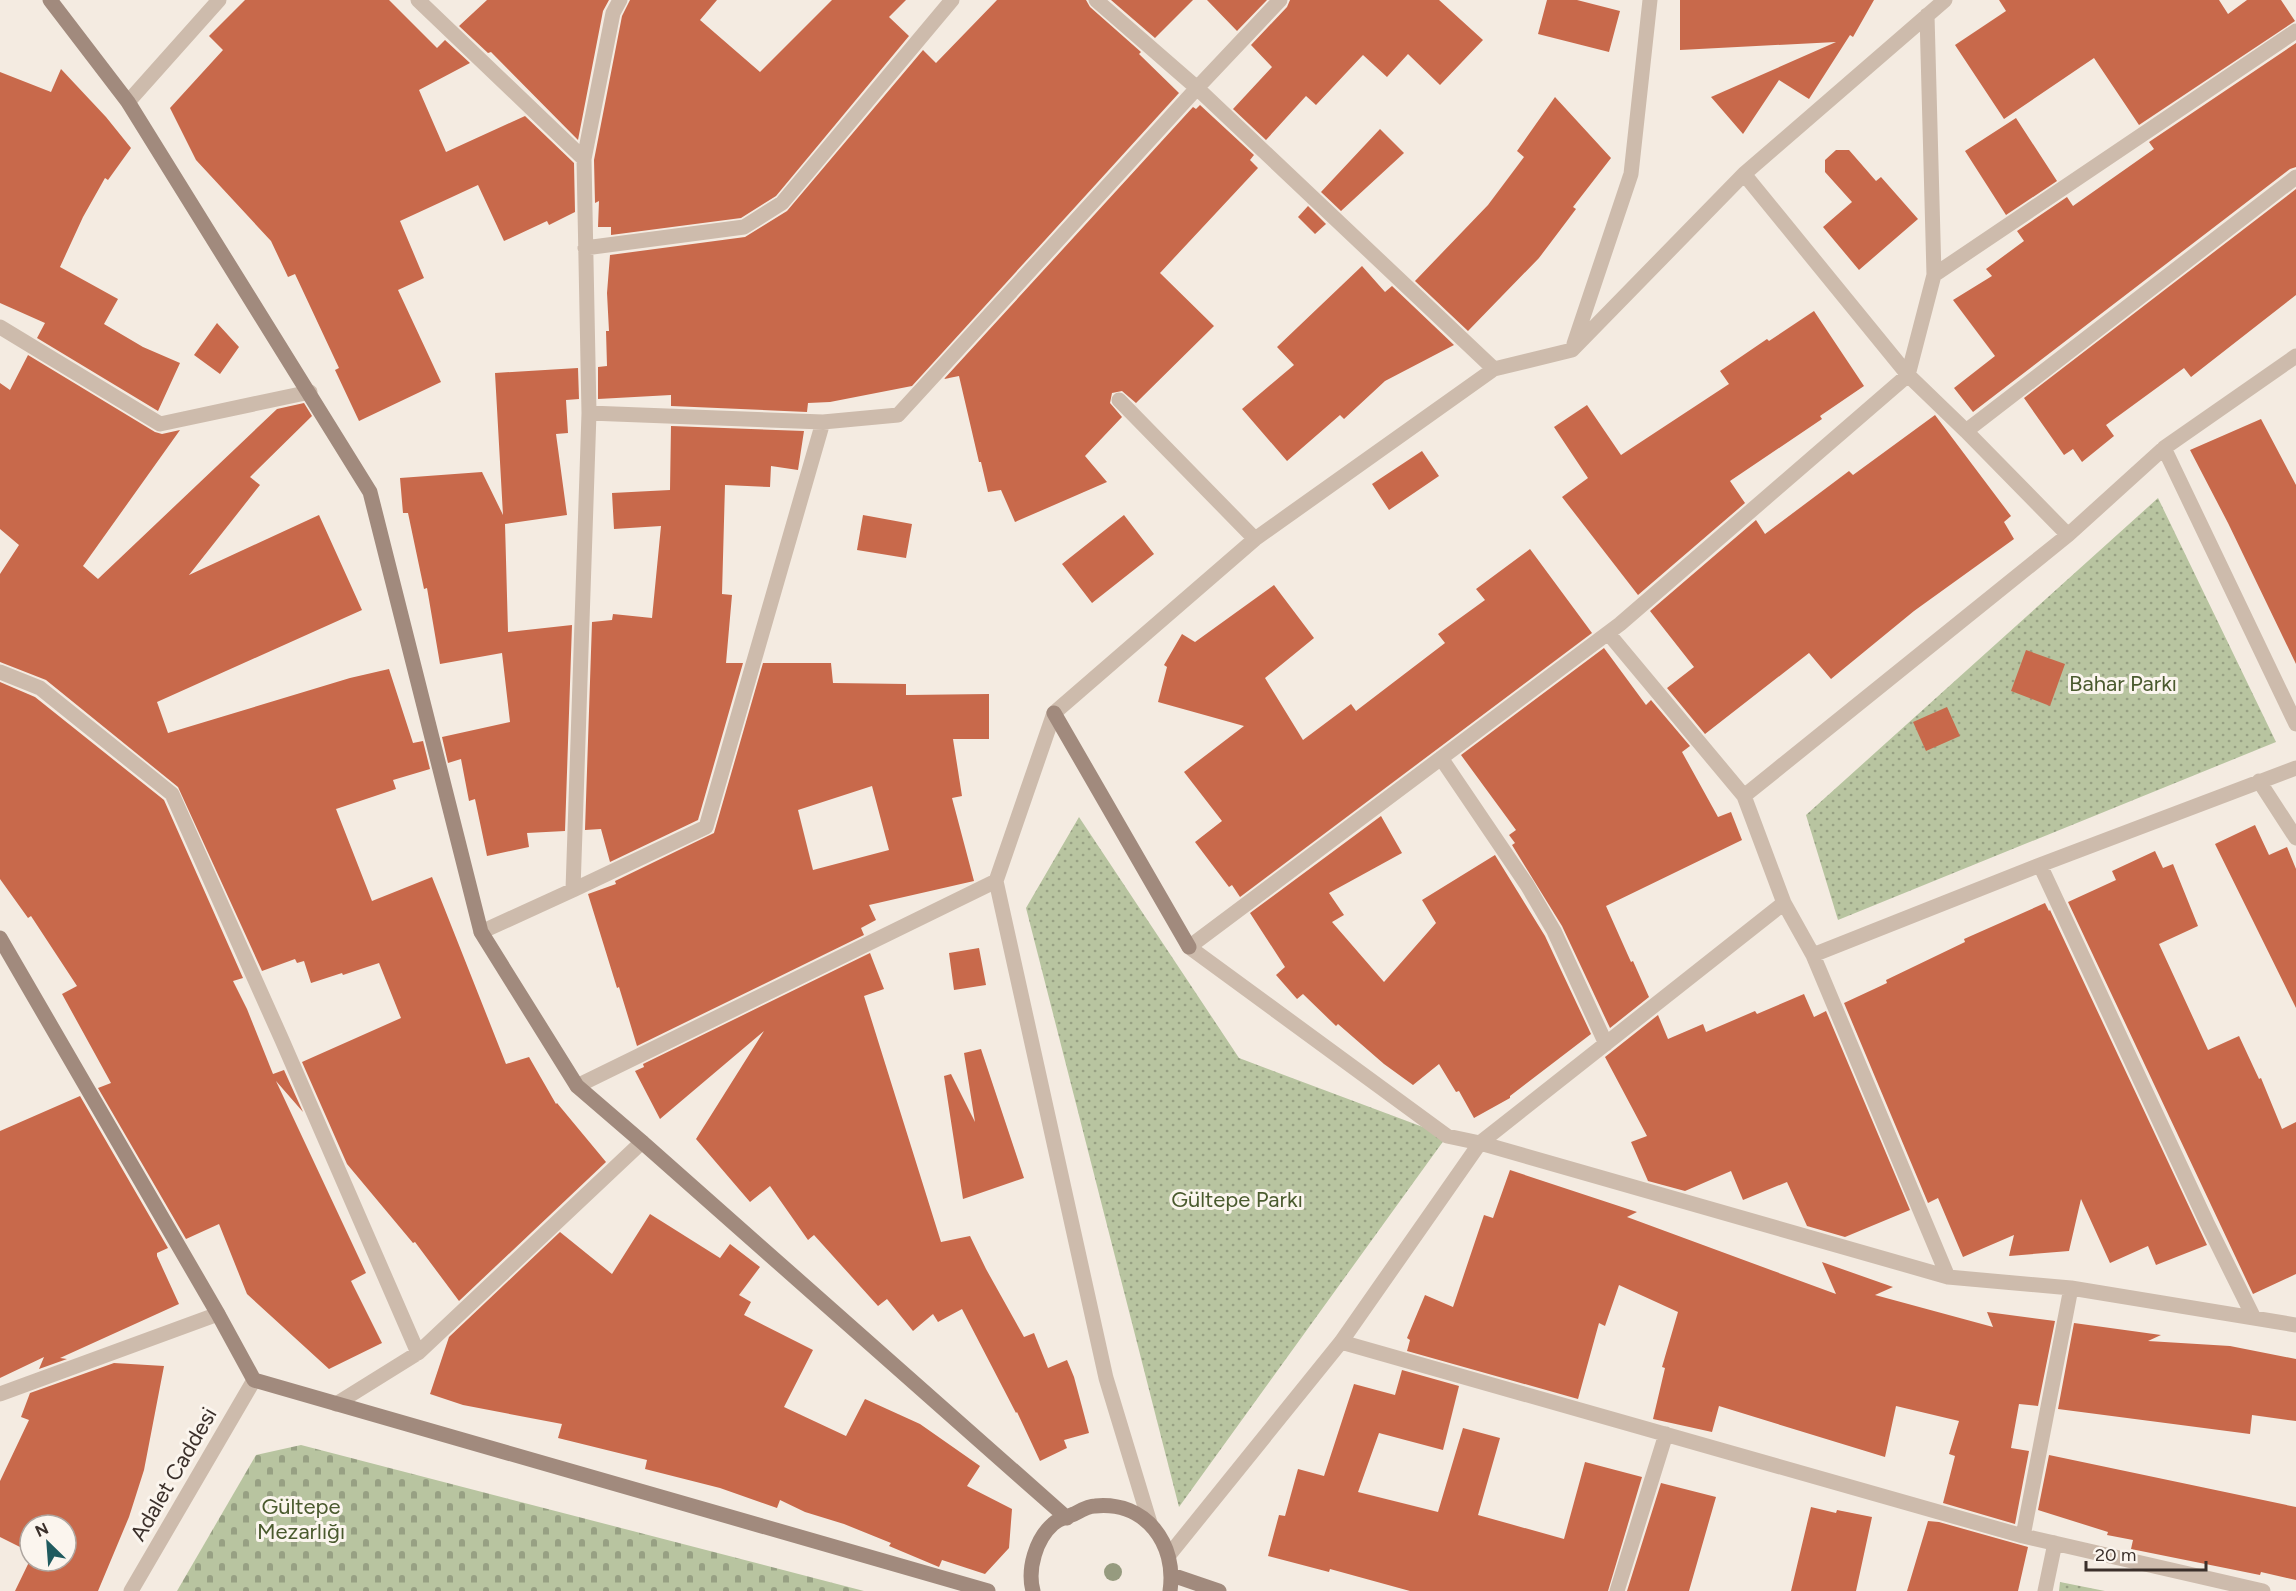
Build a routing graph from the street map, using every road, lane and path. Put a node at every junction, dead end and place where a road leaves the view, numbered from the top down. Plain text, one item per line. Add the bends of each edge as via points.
1 (50, 0) edge
2 (219, 0) edge
3 (418, 0) edge
4 (620, 0) edge
5 (952, 0) edge
6 (1096, 0) edge
7 (1281, 0) edge
8 (1650, 0) edge
9 (1946, 0) edge
10 (1927, 15) junction
11 (2296, 31) edge
12 (1197, 88) junction
13 (128, 102) junction
14 (585, 159) junction
15 (1744, 174) junction
16 (2296, 177) edge
17 (585, 248) junction
18 (1934, 275) junction
19 (0, 327) edge
20 (1572, 350) junction
21 (2296, 356) edge
22 (1494, 369) junction
23 (1908, 375) junction
24 (310, 393) junction
25 (1119, 400) dead end
26 (589, 413) junction
27 (823, 422) junction
28 (1966, 431) junction
29 (2164, 448) junction
30 (2068, 535) junction
31 (1255, 539) junction
32 (1608, 633) junction
33 (0, 672) edge
34 (1054, 713) junction
35 (2296, 724) edge
36 (1441, 758) junction
37 (2296, 768) edge
38 (2259, 781) junction
39 (1744, 796) junction
40 (2296, 838) edge
41 (2040, 865) junction
42 (996, 880) junction
43 (573, 890) junction
44 (1784, 903) junction
45 (481, 932) junction
46 (0, 938) edge
47 (1189, 947) junction
48 (1813, 955) junction
49 (1606, 1044) junction
50 (577, 1086) junction
51 (642, 1142) junction
52 (1480, 1143) junction
53 (1948, 1277) junction
54 (2071, 1288) junction
55 (218, 1314) junction
56 (2254, 1318) junction
57 (2296, 1324) edge
58 (1341, 1342) junction
59 (418, 1353) junction
60 (254, 1380) junction
61 (0, 1394) edge
62 (336, 1404) junction
63 (1666, 1434) junction
64 (1067, 1518) junction
65 (1150, 1523) junction
66 (2024, 1536) junction
67 (2055, 1543) junction
68 (1169, 1555) junction
69 (1172, 1575) junction
70 (131, 1591) edge
71 (988, 1591) edge
72 (1033, 1591) edge
73 (1170, 1591) edge
74 (1219, 1591) edge
75 (1617, 1591) edge
76 (2045, 1591) edge
77 (2263, 1591) edge

1 - 13 street
2 - 13 street
3 - 14 street
4 - 14 street via 613,13
5 - 17 street via 782,203 744,227
6 - 12 street
7 - 12 street
8 - 20 street via 1631,174
9 - 10 street
10 - 15 street
10 - 18 street
11 - 18 street
12 - 22 street
12 - 27 street via 898,414
13 - 24 street
14 - 17 street
15 - 20 street
15 - 23 street
16 - 28 street
17 - 26 street
18 - 23 street
19 - 24 street via 160,424
20 - 22 street
21 - 29 street
22 - 31 street
23 - 28 street
23 - 32 street
24 - 45 street via 370,492
25 - 31 street
26 - 27 street
26 - 43 street
27 - 43 street via 706,827
28 - 30 street
29 - 30 street
29 - 35 street
30 - 39 street
31 - 34 street
32 - 36 street
32 - 39 street
33 - 59 street via 40,688 172,794
34 - 42 street
34 - 47 street
36 - 47 street
36 - 49 street via 1554,931
37 - 38 street
38 - 40 street
38 - 41 street
39 - 44 street
41 - 48 street
41 - 56 street
42 - 50 street
42 - 65 street via 1106,1378
43 - 45 street
44 - 48 street
44 - 49 street
45 - 50 street
46 - 55 street
47 - 52 street via 1447,1136
48 - 53 street
49 - 52 street
50 - 51 street
51 - 59 street
51 - 64 street
52 - 53 street
52 - 58 street
53 - 54 street
54 - 56 street
54 - 66 street
55 - 60 street
55 - 61 street
56 - 57 street
58 - 63 street
58 - 68 street
59 - 62 street
60 - 62 street
60 - 70 street, Adalet Caddesi
62 - 71 street
63 - 66 street
63 - 75 street
64 - 65 street via 1092,1506 1113,1506
64 - 72 street via 1054,1523 1040,1540 1032,1561
65 - 68 street
66 - 67 street
67 - 76 street
67 - 77 street
68 - 69 street
69 - 73 street
69 - 74 street

